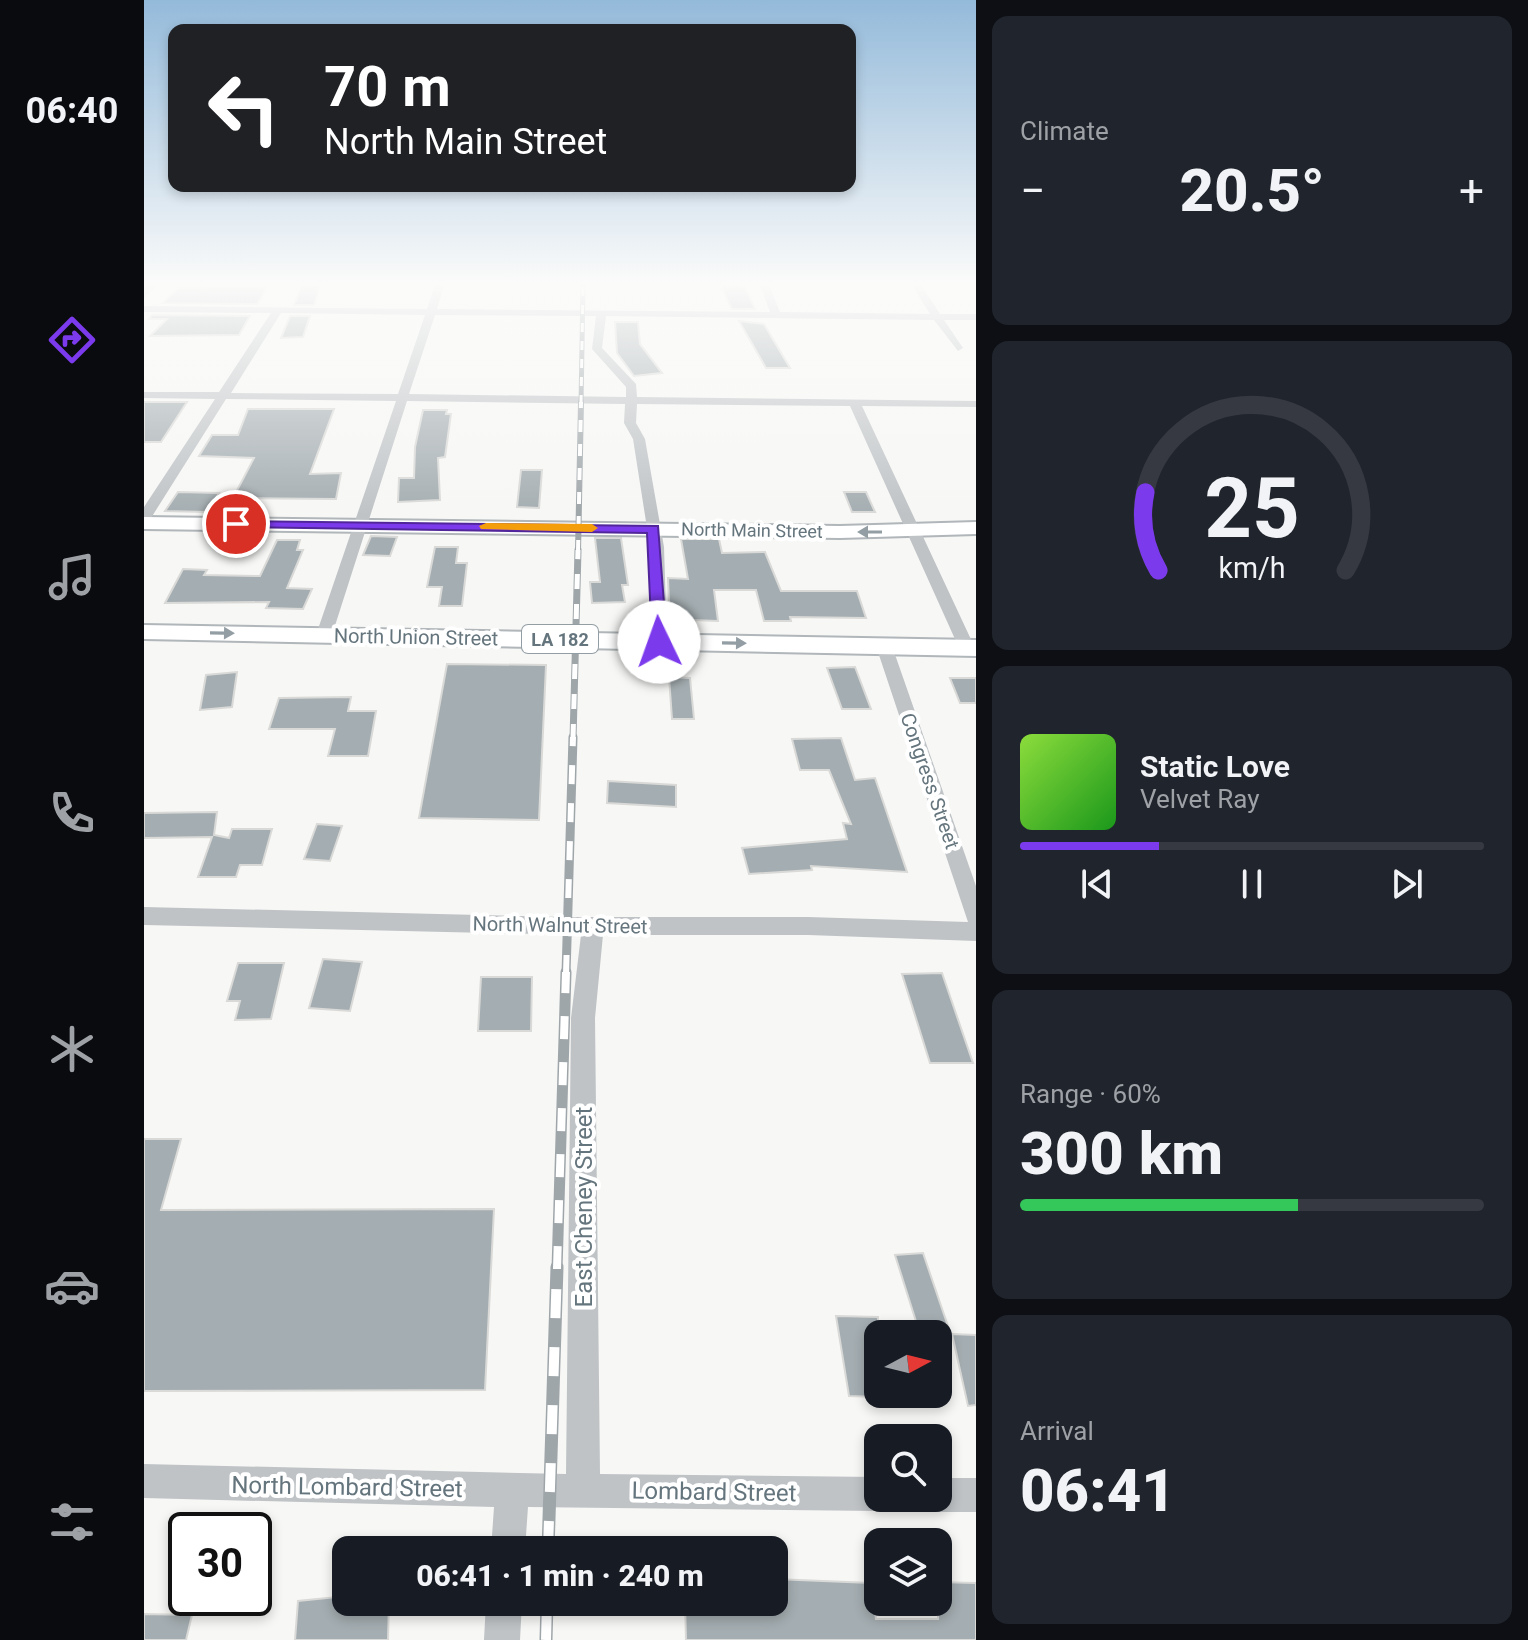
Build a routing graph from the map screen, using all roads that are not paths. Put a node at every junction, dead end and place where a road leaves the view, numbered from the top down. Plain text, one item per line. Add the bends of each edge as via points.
1 (246, 362) edge
2 (415, 362) edge
3 (610, 362) edge
4 (144, 395) edge
5 (224, 396) junction
6 (402, 398) junction
7 (631, 400) junction
8 (854, 402) junction
9 (976, 404) edge
10 (144, 521) edge
11 (359, 525) junction
12 (976, 528) edge
13 (653, 529) junction
14 (914, 531) junction
15 (144, 632) edge
16 (324, 635) junction
17 (659, 642) junction
18 (884, 646) junction
19 (972, 648) edge
20 (144, 916) edge
21 (976, 917) edge
22 (593, 925) junction
23 (976, 932) edge
24 (144, 1481) edge
25 (566, 1489) junction
26 (512, 1490) junction
27 (864, 1494) edge
28 (952, 1495) edge
29 (976, 1495) edge
30 (509, 1536) edge
31 (503, 1616) edge
32 (502, 1640) edge

1 - 5 street
2 - 6 street
3 - 7 street via 632,386
4 - 5 street
5 - 6 street
5 - 10 street
6 - 7 street
6 - 11 street
7 - 8 street
7 - 13 street via 630,423 639,439
8 - 9 street
8 - 14 street
10 - 11 main road, North Main Street
11 - 13 main road, North Main Street
11 - 16 street
12 - 14 main road, North Main Street
14 -> 13 main road, North Main Street
13 - 17 street
14 - 19 street
15 -> 16 main road, North Union Street / LA 182
16 - 17 main road, North Union Street / LA 182
17 -> 18 main road, North Union Street / LA 182
18 - 19 main road, North Union Street / LA 182
18 - 21 street, Congress Street
20 - 22 street, North Walnut Street
22 - 23 street, North Walnut Street
22 - 25 street, East Cheney Street via 583,1018
24 - 26 street, North Lombard Street
25 - 26 street, North Lombard Street
25 - 27 street, Lombard Street
26 - 30 street
28 - 29 street
31 - 32 street

